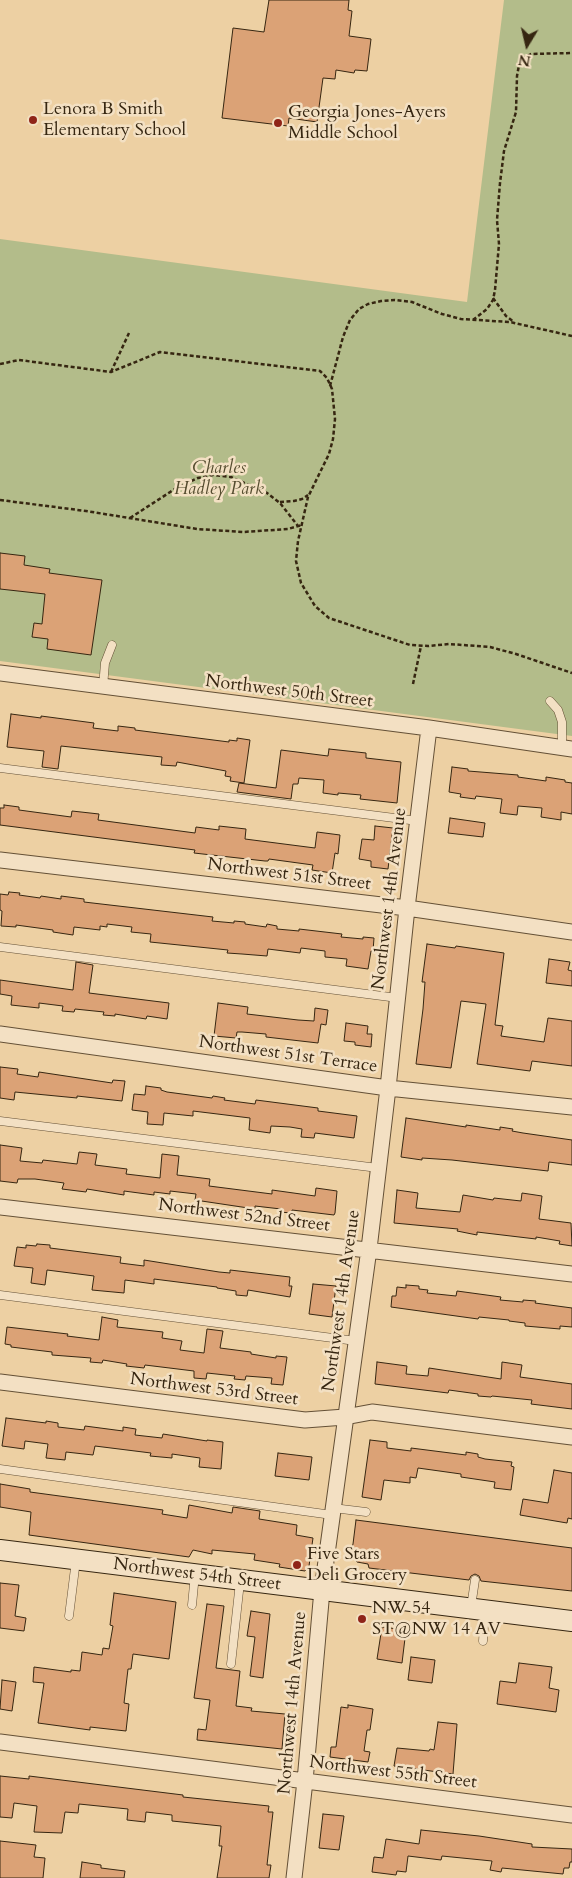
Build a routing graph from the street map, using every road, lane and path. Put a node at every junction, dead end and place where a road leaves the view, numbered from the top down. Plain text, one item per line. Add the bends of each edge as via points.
1 (572, 53) edge
2 (493, 298) junction
3 (473, 320) junction
4 (515, 323) junction
5 (128, 333) dead end
6 (572, 336) edge
7 (0, 364) edge
8 (111, 372) junction
9 (330, 386) junction
10 (310, 494) junction
11 (0, 500) edge
12 (278, 502) junction
13 (130, 518) junction
14 (300, 525) junction
15 (112, 645) dead end
16 (421, 645) junction
17 (0, 673) edge
18 (572, 673) edge
19 (413, 684) dead end
20 (103, 687) junction
21 (550, 701) dead end
22 (429, 728) junction
23 (567, 748) edge
24 (0, 768) edge
25 (418, 821) junction
26 (0, 860) edge
27 (407, 908) junction
28 (572, 932) edge
29 (0, 947) edge
30 (398, 998) junction
31 (0, 1034) edge
32 (388, 1088) junction
33 (572, 1106) edge
34 (0, 1121) edge
35 (378, 1168) junction
36 (0, 1207) edge
37 (368, 1249) junction
38 (572, 1274) edge
39 (0, 1295) edge
40 (356, 1341) junction
41 (0, 1382) edge
42 (345, 1418) junction
43 (572, 1438) edge
44 (0, 1469) edge
45 (332, 1511) junction
46 (366, 1512) dead end
47 (0, 1550) edge
48 (76, 1560) junction
49 (195, 1574) junction
50 (240, 1580) junction
51 (475, 1580) dead end
52 (322, 1590) junction
53 (192, 1605) dead end
54 (478, 1609) junction
55 (69, 1616) dead end
56 (572, 1621) edge
57 (483, 1641) dead end
58 (231, 1664) dead end
59 (0, 1742) edge
60 (305, 1781) junction
61 (572, 1815) edge
62 (294, 1878) edge

1 - 2 path via 531,54 519,65 516,112 504,151 500,183 498,261
2 - 3 path via 487,309
2 - 4 path
3 - 4 path
3 - 9 path via 442,314 412,302 395,300 368,304 350,320
4 - 6 path
5 - 8 path
7 - 8 path via 19,360
8 - 9 path via 160,352 320,371
9 - 10 path via 335,419 333,439 330,454
10 - 12 path via 302,499
10 - 14 path
11 - 13 path
12 - 13 path via 247,483 213,475 178,487
12 - 14 path
13 - 14 path via 197,529 243,532 288,529
14 - 16 path via 296,561 302,583 314,606 329,618 350,626 410,645
15 - 20 lane via 105,663
16 - 18 path via 490,647
16 - 19 path
17 - 20 street, Northwest 50th Street
20 - 22 street, Northwest 50th Street
21 - 23 lane via 558,710
22 - 23 street, Northwest 50th Street
22 - 25 street, Northwest 14th Avenue
24 - 25 lane
25 - 27 street, Northwest 14th Avenue
26 - 27 street, Northwest 51st Street
27 - 28 street, Northwest 51st Street
27 - 30 street, Northwest 14th Avenue
29 - 30 lane
30 - 32 street, Northwest 14th Avenue
31 - 32 street, Northwest 51st Terrace
32 - 33 street, Northwest 51st Terrace
32 - 35 street, Northwest 14th Avenue
34 - 35 lane
35 - 37 street, Northwest 14th Avenue
36 - 37 street, Northwest 52nd Street
37 - 38 street, Northwest 52nd Street
37 - 40 street, Northwest 14th Avenue
39 - 40 lane
40 - 42 street, Northwest 14th Avenue
41 - 42 street, Northwest 53rd Street via 305,1420
42 - 43 street, Northwest 53rd Street via 372,1412
42 - 45 street, Northwest 14th Avenue
44 - 45 lane
45 - 46 lane
45 - 52 street, Northwest 14th Avenue
47 - 48 main road, Northwest 54th Street
48 - 49 main road, Northwest 54th Street
48 - 55 lane
49 - 50 main road, Northwest 54th Street
49 - 53 lane
50 - 52 main road, Northwest 54th Street
50 - 58 lane
51 - 54 lane
52 - 54 main road, Northwest 54th Street
52 - 60 street, Northwest 14th Avenue
54 - 56 main road, Northwest 54th Street
54 - 57 lane
59 - 60 street, Northwest 55th Street
60 - 61 street, Northwest 55th Street
60 - 62 street, Northwest 14th Avenue

